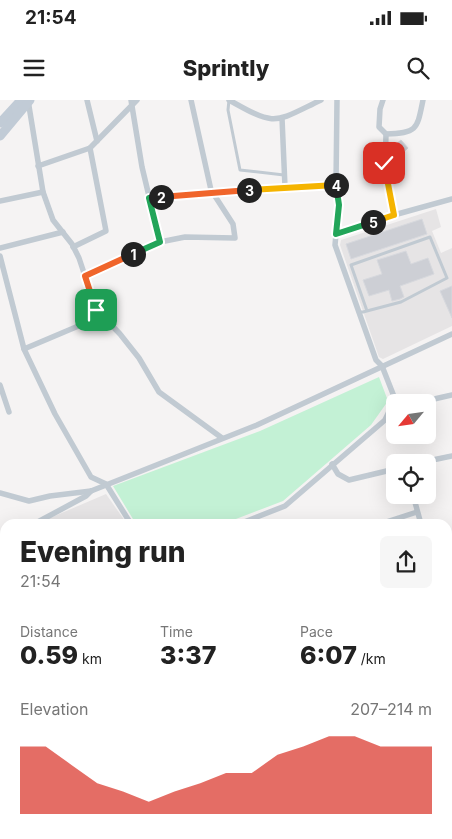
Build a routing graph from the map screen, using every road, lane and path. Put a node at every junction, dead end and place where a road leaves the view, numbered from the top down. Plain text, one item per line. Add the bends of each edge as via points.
1 (27, 100) edge
2 (87, 100) edge
3 (192, 100) edge
4 (229, 100) edge
5 (321, 100) edge
6 (337, 100) edge
7 (383, 100) edge
8 (423, 100) edge
9 (134, 102) edge
10 (282, 118) junction
11 (1, 120) edge
12 (386, 134) junction
13 (0, 136) edge
14 (97, 141) junction
15 (90, 148) junction
16 (38, 166) junction
17 (285, 175) junction
18 (336, 183) junction
19 (285, 187) junction
20 (43, 192) junction
21 (213, 192) junction
22 (149, 198) junction
23 (452, 199) edge
24 (0, 201) edge
25 (394, 215) junction
26 (62, 232) junction
27 (336, 234) junction
28 (160, 242) junction
29 (73, 246) junction
30 (0, 248) edge
31 (0, 256) edge
32 (85, 276) junction
33 (368, 311) junction
34 (359, 312) junction
35 (102, 316) junction
36 (452, 334) edge
37 (24, 349) junction
38 (382, 366) junction
39 (0, 385) edge
40 (393, 394) edge
41 (452, 395) edge
42 (436, 399) edge
43 (9, 412) dead end
44 (386, 419) edge
45 (222, 438) junction
46 (452, 456) edge
47 (436, 459) edge
48 (332, 464) junction
49 (386, 471) edge
50 (106, 484) junction
51 (91, 491) junction
52 (0, 493) edge
53 (415, 504) edge
54 (417, 512) junction
55 (45, 517) joint
56 (42, 519) edge
57 (128, 519) edge
58 (252, 519) edge
59 (395, 519) edge
60 (419, 519) edge

1 - 11 street
1 - 13 street
1 - 16 street
2 - 14 street
3 - 21 street
4 - 10 street via 260,118
4 - 17 lane via 228,110 240,170
5 - 10 street
6 - 18 street
7 - 12 street via 379,127
8 - 12 street via 420,120 414,129 404,134
9 - 14 street
9 - 22 street
10 - 17 street
12 - 25 street via 384,163
14 - 15 street
15 - 16 street
15 - 29 street via 106,231
16 - 20 street
17 - 19 street
18 - 19 street
18 - 27 street via 339,205
19 - 21 street
20 - 24 street
20 - 26 street via 53,220
21 - 22 street
21 - 28 street via 233,224 235,238 185,237
22 - 28 street
23 - 25 street
25 - 27 street
26 - 29 street
26 - 30 street
27 - 34 street via 335,245
28 - 32 street
29 - 32 street
31 - 37 street
32 - 35 street via 96,310
33 - 33 lane via 401,302 447,278 430,237 351,265
33 - 34 lane
34 - 38 street via 376,360
35 - 37 street
35 - 45 street via 139,358 159,392
36 - 38 street
37 - 50 street via 55,414 91,477
38 - 40 street
38 - 45 street
39 - 43 street
41 - 42 street
44 - 48 street
45 - 50 street
46 - 47 street
48 - 49 street via 338,474 349,480
48 - 58 street via 285,506
50 - 51 street
50 - 57 street
51 - 52 street via 29,501
51 - 55 street
53 - 54 street
54 - 59 street
54 - 60 street
55 - 56 street

